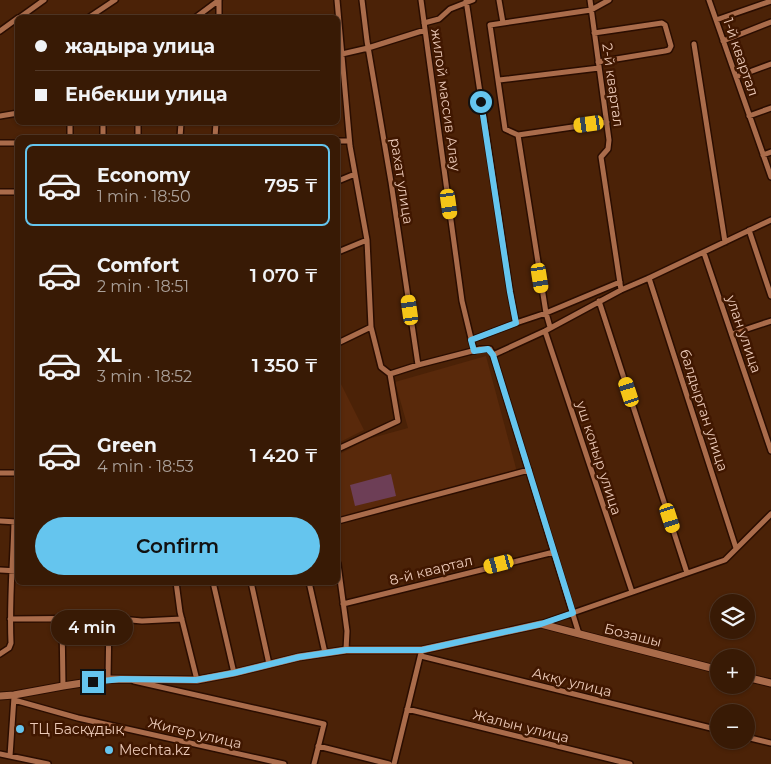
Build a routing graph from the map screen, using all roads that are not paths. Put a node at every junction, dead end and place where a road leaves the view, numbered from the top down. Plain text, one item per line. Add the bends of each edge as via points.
1 (44, 0) edge
2 (115, 0) edge
3 (219, 0) edge
4 (337, 0) edge
5 (362, 0) edge
6 (421, 0) edge
7 (473, 0) edge
8 (499, 0) edge
9 (590, 0) edge
10 (609, 0) edge
11 (709, 0) edge
12 (466, 1) edge
13 (767, 1) edge
14 (591, 10) junction
15 (22, 15) edge
16 (92, 15) edge
17 (199, 15) edge
18 (219, 15) edge
19 (338, 15) edge
20 (15, 20) edge
21 (716, 20) junction
22 (771, 22) edge
23 (424, 23) junction
24 (503, 23) junction
25 (0, 30) edge
26 (425, 30) junction
27 (594, 33) junction
28 (723, 42) junction
29 (694, 44) dead end
30 (340, 47) edge
31 (368, 48) junction
32 (342, 54) junction
33 (771, 64) edge
34 (599, 65) junction
35 (736, 77) junction
36 (499, 80) junction
37 (771, 108) edge
38 (15, 114) edge
39 (0, 116) edge
40 (749, 116) junction
41 (607, 122) junction
42 (518, 135) junction
43 (340, 141) edge
44 (349, 141) junction
45 (0, 143) edge
46 (15, 143) edge
47 (771, 152) edge
48 (763, 155) junction
49 (355, 174) junction
50 (771, 177) edge
51 (340, 180) edge
52 (0, 192) edge
53 (15, 192) edge
54 (771, 220) edge
55 (749, 230) junction
56 (367, 240) junction
57 (725, 242) junction
58 (340, 251) edge
59 (704, 252) junction
60 (649, 278) junction
61 (620, 282) junction
62 (621, 290) junction
63 (771, 296) edge
64 (599, 301) junction
65 (546, 313) junction
66 (771, 321) edge
67 (516, 323) junction
68 (371, 327) junction
69 (550, 327) junction
70 (545, 331) junction
71 (732, 334) junction
72 (471, 340) junction
73 (340, 342) edge
74 (474, 351) junction
75 (493, 355) junction
76 (418, 365) junction
77 (390, 374) junction
78 (340, 448) edge
79 (771, 451) edge
80 (529, 470) junction
81 (0, 473) edge
82 (15, 473) edge
83 (771, 514) edge
84 (340, 520) edge
85 (0, 522) edge
86 (15, 522) edge
87 (736, 548) junction
88 (554, 552) junction
89 (0, 570) edge
90 (15, 571) edge
91 (687, 573) junction
92 (340, 580) edge
93 (176, 585) edge
94 (214, 585) edge
95 (251, 585) edge
96 (310, 585) edge
97 (632, 592) junction
98 (343, 604) junction
99 (573, 613) junction
100 (109, 618) junction
101 (10, 619) junction
102 (182, 619) junction
103 (62, 620) junction
104 (541, 624) junction
105 (579, 634) junction
106 (346, 650) junction
107 (326, 653) junction
108 (421, 653) junction
109 (0, 654) edge
110 (269, 664) junction
111 (710, 668) edge
112 (234, 673) junction
113 (108, 679) junction
114 (121, 679) junction
115 (755, 679) edge
116 (196, 680) junction
117 (771, 683) edge
118 (62, 686) junction
119 (0, 696) edge
120 (14, 698) junction
121 (407, 709) junction
122 (710, 728) edge
123 (755, 739) edge
124 (771, 743) edge
125 (318, 746) junction
126 (0, 754) edge
127 (10, 756) junction
128 (48, 764) edge
129 (284, 764) edge
130 (314, 764) edge
131 (389, 764) edge
132 (394, 764) edge
133 (630, 764) edge

1 - 15 street
2 - 16 street
3 - 17 street
3 - 18 street
4 - 19 street
5 - 31 street, рахат улица
6 - 23 street, жилой массив Алау
7 - 12 street
8 - 24 street
9 - 14 street, 2-й квартал
10 - 14 street
11 - 21 street, 1-й квартал
12 - 23 street via 439,19
12 - 67 street
13 - 21 street
14 - 24 street
14 - 27 street, 2-й квартал
20 - 25 street
21 - 28 street, 1-й квартал
22 - 28 street
23 - 26 street, жилой массив Алау
24 - 36 street via 490,25
26 - 31 street
26 - 72 street, жилой массив Алау via 462,301
27 - 34 street, 2-й квартал
27 - 34 street via 662,23 670,46 670,50
28 - 35 street, 1-й квартал
29 - 57 street
30 - 32 street
31 - 32 street
31 - 76 street, рахат улица via 392,182
32 - 44 street
33 - 35 street
34 - 36 street
34 - 41 street, 2-й квартал
35 - 40 street, 1-й квартал
36 - 42 street via 505,129
37 - 40 street
38 - 39 street
40 - 48 street, 1-й квартал
41 - 42 street
41 - 61 street, 2-й квартал via 609,146 601,157
42 - 65 street
43 - 44 street
44 - 49 street
45 - 46 street
47 - 48 street
48 - 50 street, 1-й квартал
49 - 51 street
49 - 56 street
52 - 53 street
54 - 55 street
55 - 57 street
55 - 63 street
56 - 58 street
56 - 68 street
57 - 59 street
59 - 60 street
59 - 71 street, улан улица
60 - 62 street
60 - 87 street, балдырган улица
61 - 62 street, 2-й квартал
61 - 65 street
62 - 64 street
64 - 69 street
64 - 91 street
65 - 67 street
65 - 69 street
66 - 71 street
67 - 72 street
68 - 73 street
68 - 77 street via 381,367
69 - 70 street
70 - 75 street
70 - 97 street, уш коныр улица
71 - 79 street, улан улица
72 - 74 street, жилой массив Алау
74 - 75 street via 485,348
74 - 76 street
75 - 80 street
76 - 77 street
77 - 78 street via 398,421
80 - 84 street
80 - 88 street
81 - 82 street
83 - 87 street
85 - 86 street
87 - 91 street via 725,560
88 - 98 street, 8-й квартал
88 - 99 street
89 - 90 street
90 - 101 street
91 - 97 street
92 - 98 street
93 - 102 street
94 - 112 street
95 - 110 street
96 - 107 street
97 - 99 street
98 - 106 street
99 - 104 street
99 - 105 street
100 - 102 street via 142,621
100 - 103 street
100 - 113 street
101 - 103 street
101 - 109 street via 10,646
102 - 116 street
103 - 118 street
104 - 105 street, Бозашы
104 - 108 street
105 - 111 street, Бозашы
106 - 107 street
106 - 108 street
107 - 110 street
108 - 121 street
108 - 122 street, Акку улица
110 - 112 street
112 - 116 street
113 - 114 street
113 - 118 street
114 - 116 street
114 - 125 street via 324,724
115 - 117 street
118 - 120 street
119 - 120 street
120 - 127 street
120 - 129 street, Жигер улица via 78,718
121 - 132 street
121 - 133 street, Жалын улица
123 - 124 street
125 - 130 street
125 - 131 street
126 - 127 street
127 - 128 street

